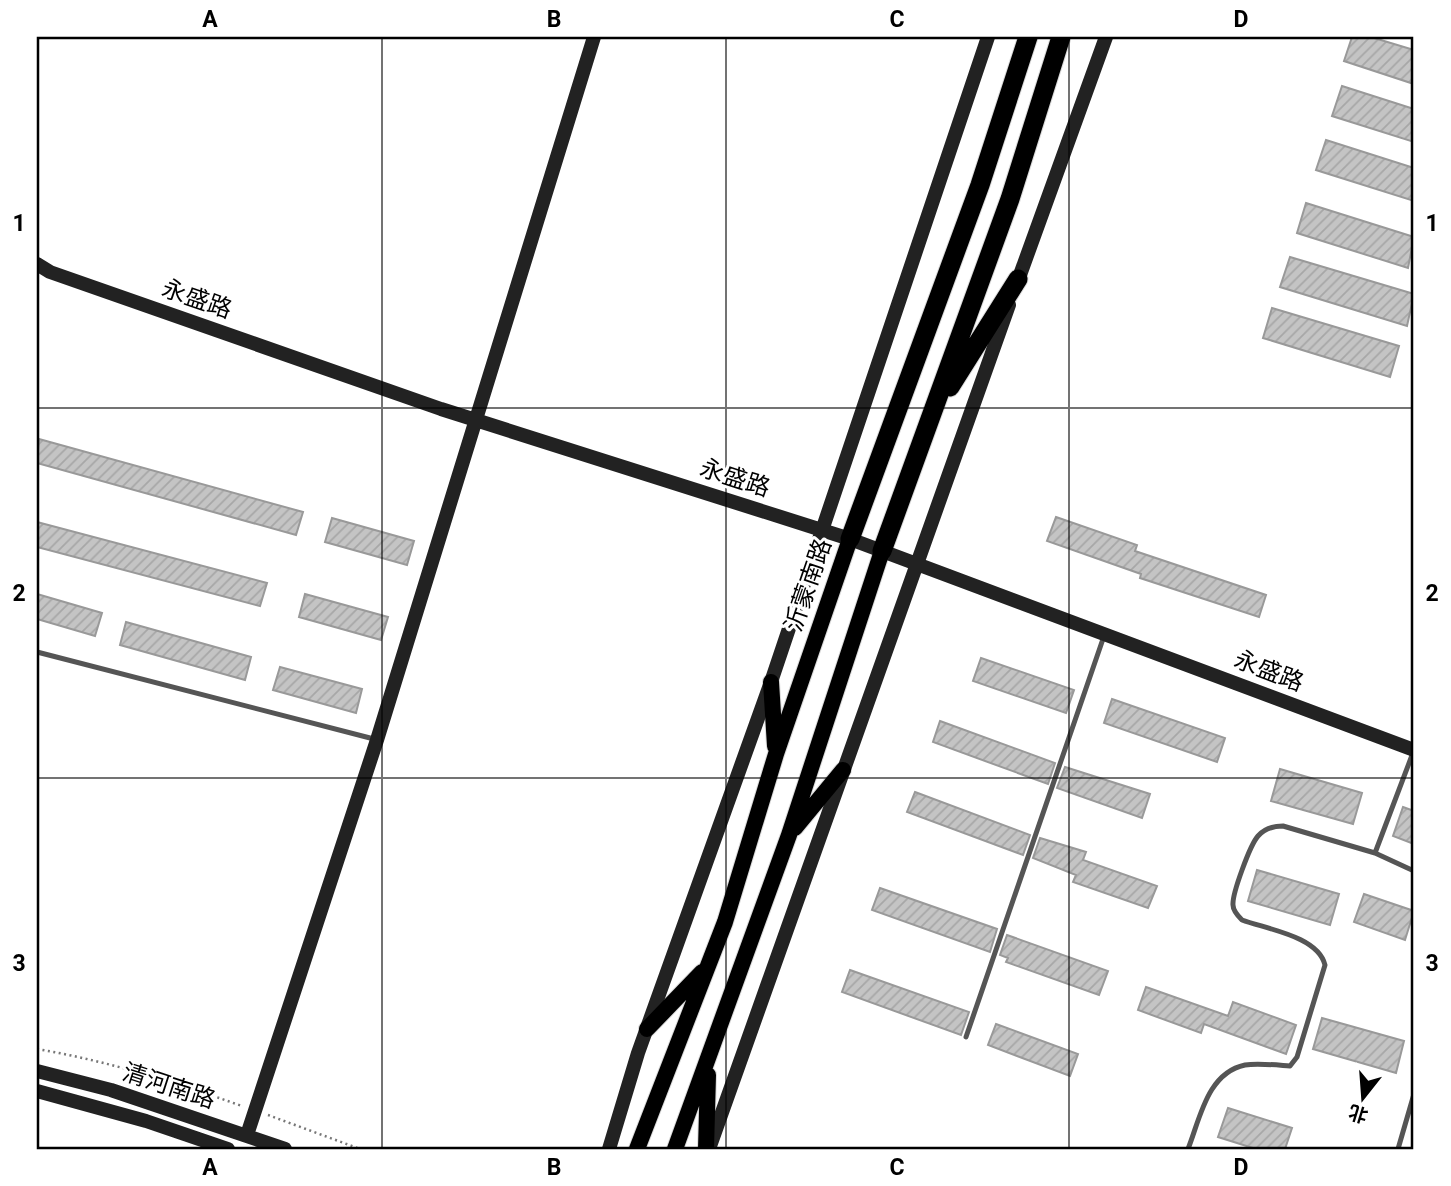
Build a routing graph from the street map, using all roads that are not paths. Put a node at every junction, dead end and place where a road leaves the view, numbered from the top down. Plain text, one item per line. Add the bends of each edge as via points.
1 (594, 37) edge
2 (988, 37) edge
3 (1028, 37) edge
4 (1061, 37) edge
5 (1106, 37) edge
6 (37, 264) edge
7 (1018, 279) junction
8 (478, 421) junction
9 (929, 421) junction
10 (821, 530) junction
11 (850, 540) junction
12 (882, 551) junction
13 (915, 562) junction
14 (1105, 633) junction
15 (37, 652) edge
16 (771, 682) junction
17 (377, 740) junction
18 (1414, 750) edge
19 (776, 754) junction
20 (843, 770) junction
21 (789, 835) junction
22 (1375, 853) junction
23 (1414, 871) edge
24 (708, 965) junction
25 (647, 1029) junction
26 (966, 1037) dead end
27 (709, 1062) junction
28 (37, 1071) edge
29 (37, 1091) edge
30 (1414, 1094) edge
31 (1412, 1107) edge
32 (247, 1135) junction
33 (228, 1149) edge
34 (285, 1149) edge
35 (608, 1149) edge
36 (637, 1149) edge
37 (675, 1149) edge
38 (708, 1149) edge
39 (1188, 1149) edge
40 (1398, 1149) edge

1 - 8 street
2 - 10 street
3 - 11 highway, 沂蒙南路 via 980,185
4 - 9 highway via 1010,199
5 - 7 street
6 - 8 street, 永盛路
7 - 9 highway
7 - 13 street
8 - 10 street, 永盛路
8 - 17 street
9 - 12 highway
10 - 11 street, 永盛路
10 - 16 street
11 - 12 street, 永盛路
11 - 19 main road, 沂蒙南路
12 - 13 street, 永盛路
12 - 21 main road
13 - 14 street, 永盛路
13 - 20 street
14 - 18 street, 永盛路
14 - 26 lane
15 - 17 lane
16 - 19 main road
16 - 25 street
17 - 32 street
18 - 22 lane
19 - 24 main road, 沂蒙南路
20 - 21 main road
20 - 38 street
21 - 27 main road
22 - 23 lane
22 - 39 lane via 1283,826 1257,836 1236,889 1233,906 1237,915 1310,944 1322,954 1325,965 1297,1057 1290,1066 1245,1065 1224,1074 1212,1087
24 - 25 main road
24 - 36 main road, 沂蒙南路
25 - 35 street
27 - 37 main road
27 - 38 main road
28 - 32 street, 清河南路
29 - 33 street, 清河南路
30 - 31 lane
31 - 40 lane
32 - 34 street, 清河南路

